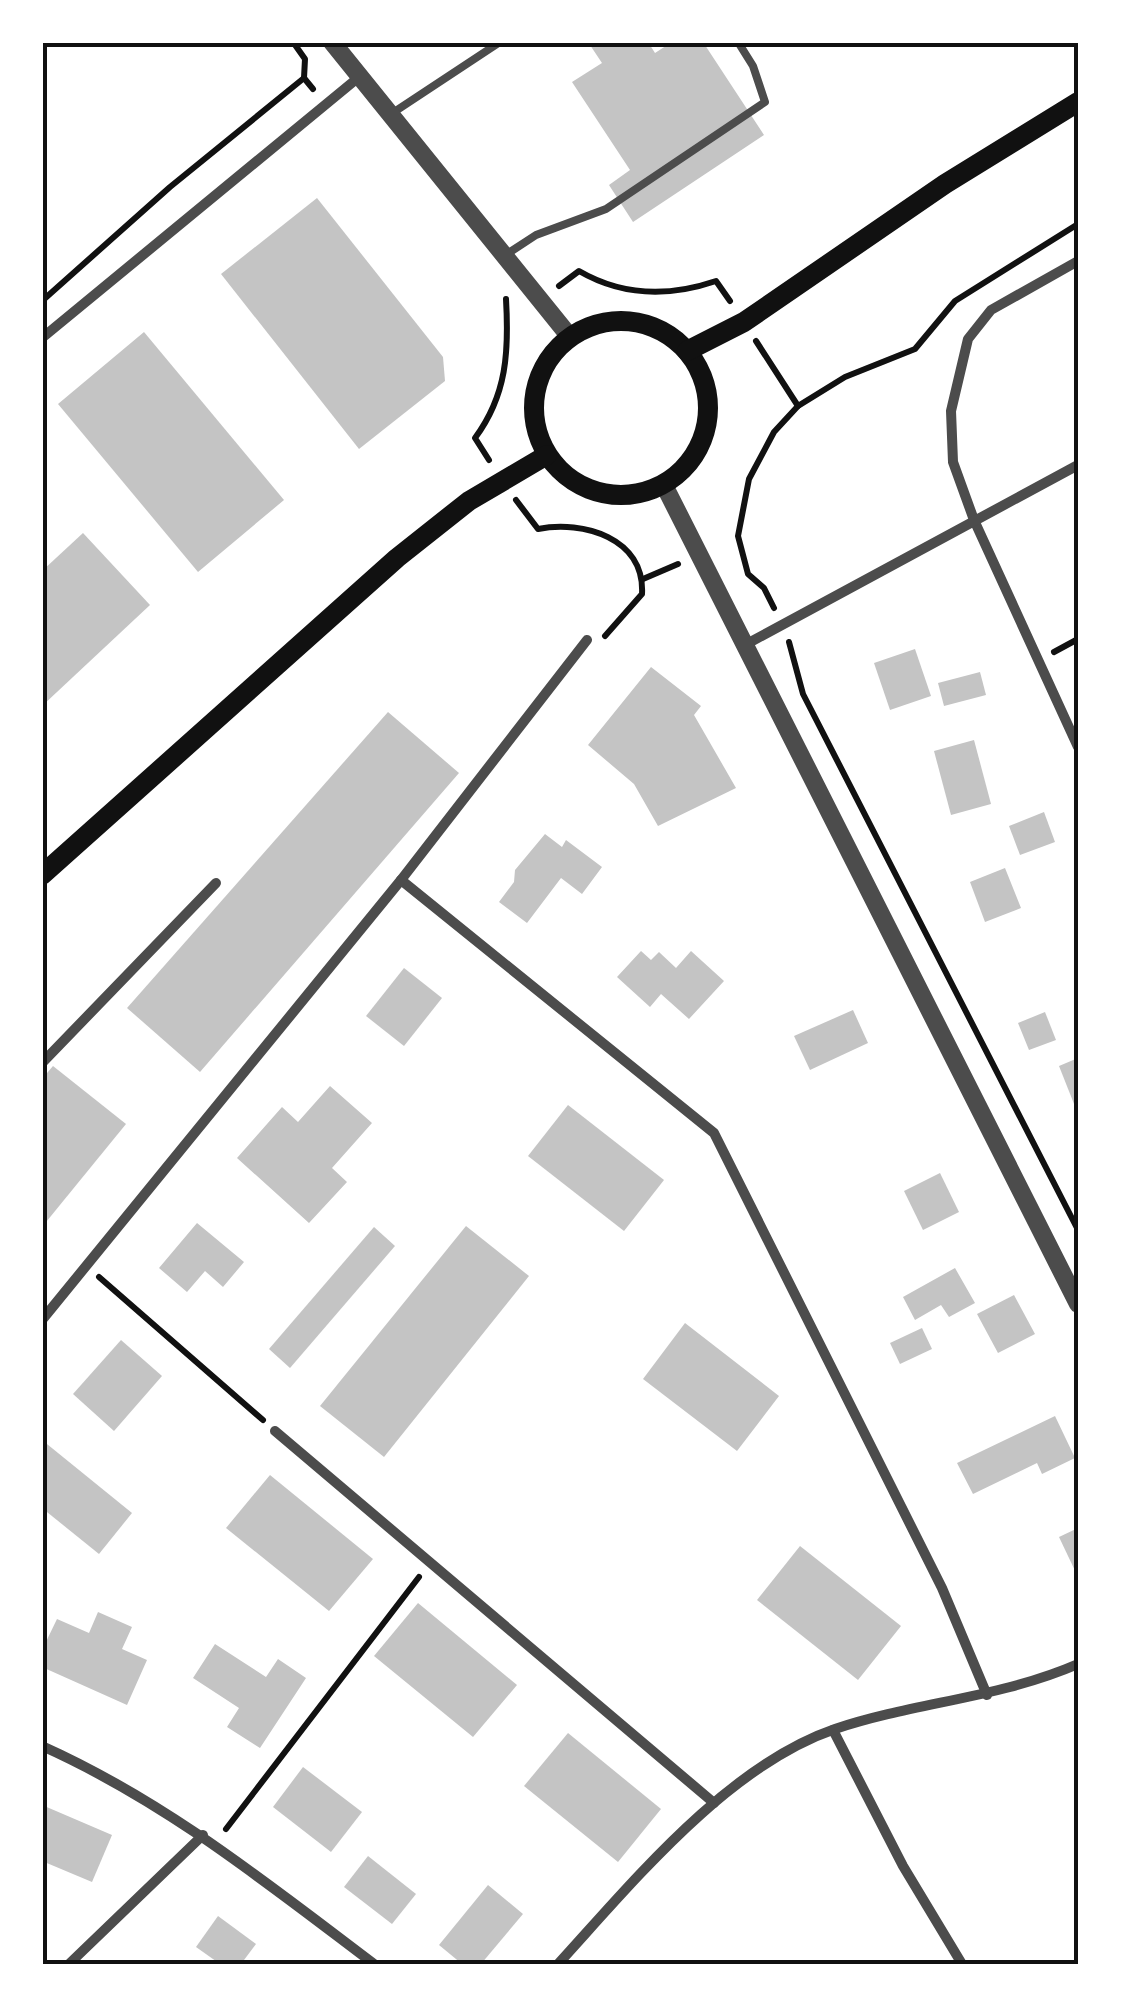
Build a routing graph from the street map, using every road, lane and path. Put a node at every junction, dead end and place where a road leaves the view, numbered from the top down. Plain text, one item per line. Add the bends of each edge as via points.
1 (293, 42) edge
2 (332, 42) edge
3 (500, 42) edge
4 (738, 42) edge
5 (358, 76) junction
6 (304, 78) junction
7 (1078, 102) edge
8 (325, 103) junction
9 (390, 114) junction
10 (1078, 224) edge
11 (504, 256) junction
12 (1078, 260) edge
13 (716, 280) dead end
14 (505, 286) dead end
15 (42, 300) edge
16 (538, 301) junction
17 (507, 317) junction
18 (570, 336) junction
19 (42, 338) edge
20 (687, 351) junction
21 (547, 456) junction
22 (1078, 465) edge
23 (502, 480) junction
24 (664, 484) junction
25 (974, 520) junction
26 (781, 624) junction
27 (587, 640) joint
28 (743, 646) junction
29 (1078, 747) edge
30 (42, 875) edge
31 (401, 880) junction
32 (216, 883) dead end
33 (42, 1063) edge
34 (1078, 1230) edge
35 (87, 1266) junction
36 (1078, 1304) edge
37 (42, 1320) edge
38 (275, 1431) joint
39 (428, 1564) junction
40 (1078, 1664) edge
41 (987, 1695) junction
42 (833, 1730) junction
43 (42, 1746) edge
44 (714, 1802) junction
45 (203, 1835) junction
46 (215, 1844) junction
47 (68, 1964) edge
48 (374, 1964) edge
49 (558, 1964) edge
50 (962, 1964) edge

1 - 6 path via 305,59
2 - 5 street
3 - 9 lane
4 - 11 lane via 766,102 606,208
5 - 8 street
5 - 9 street
6 - 8 path
6 - 15 path
7 - 20 main road via 744,322
8 - 19 street
9 - 11 street
10 - 26 path via 955,300 915,348 845,377 798,406 774,432 749,479 738,549
11 - 16 street
12 - 25 street via 992,310 968,340 951,411 953,462
13 - 16 path via 664,292 630,291 579,271
14 - 17 path
16 - 17 path
16 - 18 street
17 - 23 path via 501,390 476,438
18 - 20 main road via 631,321 662,331
18 - 21 main road via 547,360 534,392 535,424
20 - 24 main road via 704,382 708,417 697,452
21 - 23 main road
21 - 24 main road via 567,477 607,495
22 - 25 street
23 - 27 path via 538,529 592,528 637,566 642,594 609,635
23 - 30 main road via 397,558
24 - 28 street
25 - 26 street
25 - 29 street
26 - 28 street
26 - 34 path via 803,694
27 - 31 street
28 - 36 street
31 - 35 street
31 - 41 street via 714,1133 942,1588
32 - 33 street
35 - 37 street
35 - 38 path
38 - 39 street
39 - 44 street
39 - 46 path
40 - 41 street
41 - 42 street
42 - 44 street via 783,1754
42 - 50 street
43 - 45 street
44 - 49 street
45 - 46 street
45 - 47 street
46 - 48 street

